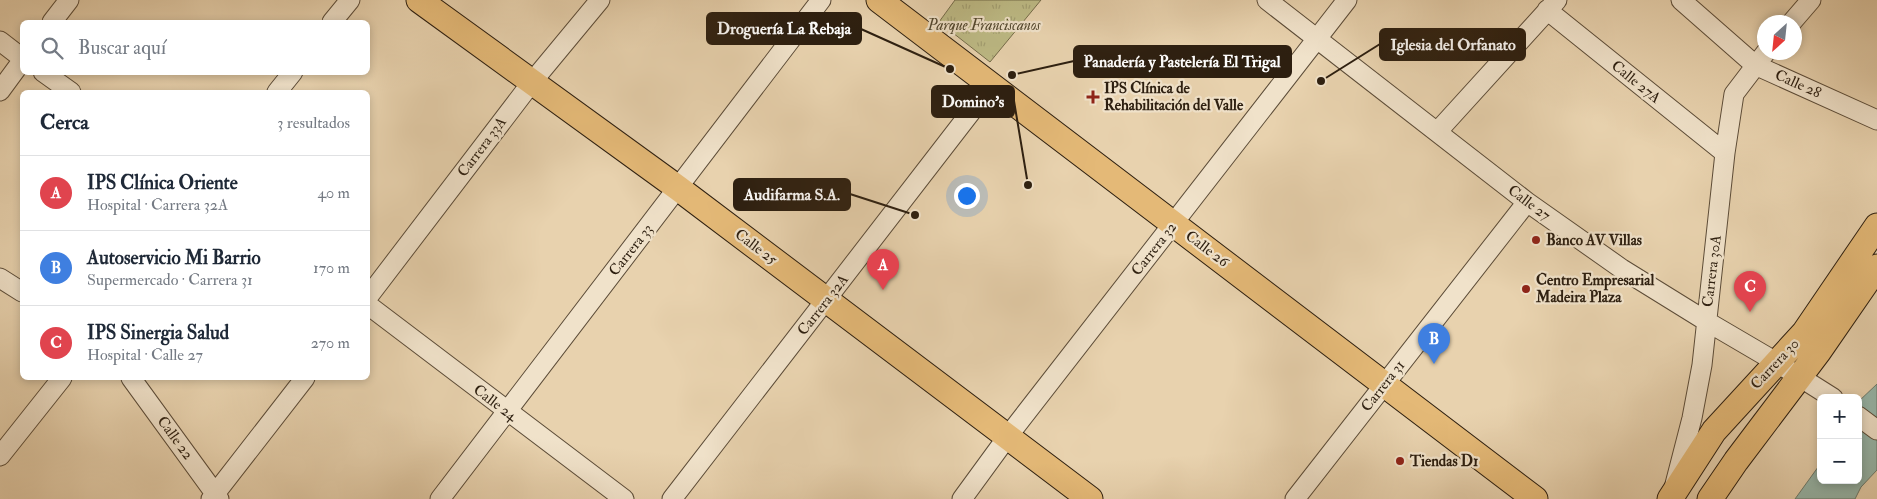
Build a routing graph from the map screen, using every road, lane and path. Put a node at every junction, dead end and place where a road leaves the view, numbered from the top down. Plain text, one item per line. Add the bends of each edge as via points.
1 (69, 0) edge
2 (350, 0) edge
3 (419, 0) edge
4 (600, 0) edge
5 (821, 0) edge
6 (879, 0) edge
7 (1267, 0) edge
8 (1347, 0) edge
9 (1680, 0) edge
10 (1812, 0) edge
11 (1552, 5) edge
12 (1798, 15) edge
13 (54, 20) edge
14 (334, 20) edge
15 (1317, 39) junction
16 (0, 41) edge
17 (1757, 56) edge
18 (20, 57) edge
19 (1760, 60) edge
20 (1763, 60) edge
21 (20, 62) edge
22 (47, 75) edge
23 (291, 75) edge
24 (532, 82) junction
25 (991, 86) junction
26 (69, 90) edge
27 (279, 90) edge
28 (0, 91) edge
29 (1877, 120) edge
30 (1436, 132) junction
31 (1725, 153) junction
32 (678, 188) junction
33 (1527, 202) junction
34 (1173, 224) junction
35 (1877, 226) edge
36 (1877, 267) edge
37 (0, 278) edge
38 (20, 291) edge
39 (370, 294) edge
40 (827, 300) junction
41 (370, 307) edge
42 (1706, 321) junction
43 (1776, 362) junction
44 (1800, 376) junction
45 (60, 380) edge
46 (132, 380) edge
47 (303, 380) edge
48 (1384, 384) junction
49 (1828, 394) edge
50 (506, 411) junction
51 (1862, 419) edge
52 (1877, 430) edge
53 (1008, 436) junction
54 (0, 456) edge
55 (215, 497) edge
56 (1671, 498) edge
57 (440, 499) edge
58 (624, 499) edge
59 (672, 499) edge
60 (962, 499) edge
61 (1090, 499) edge
62 (1295, 499) edge
63 (1535, 499) edge
64 (1710, 499) edge

1 - 13 street
2 - 14 street
3 - 24 main road, Calle 25
4 - 24 street, Carrera 33A
5 - 32 street, Carrera 33
6 - 25 main road, Calle 26
7 - 15 street, Calle 27
8 - 15 street, Carrera 32
9 - 17 street, Calle 28
10 - 12 street
11 - 30 street
11 - 31 street, Calle 27A
15 - 30 street, Calle 27
15 - 34 street, Carrera 32
16 - 18 street
19 - 31 street, Carrera 30A via 1734,94
20 - 29 street, Calle 28
21 - 28 street
22 - 26 street
23 - 27 street
24 - 32 main road, Calle 25
24 - 39 street, Carrera 33A
25 - 34 main road, Calle 26
25 - 40 street, Carrera 32A
30 - 33 street, Calle 27
31 - 42 street, Carrera 30A
32 - 40 main road, Calle 25
32 - 50 street, Carrera 33
33 - 42 street, Calle 27 via 1622,269
33 - 48 street, Carrera 31
34 - 48 main road, Calle 26
34 - 53 street, Carrera 32
35 - 43 main road, Carrera 30 via 1804,333
36 - 44 main road, Carrera 30
37 - 38 street
40 - 53 main road, Calle 25
40 - 59 street, Carrera 32A
41 - 50 street, Calle 24
42 - 43 street, Calle 27
42 - 56 street, Carrera 30A via 1697,391
43 - 44 street, Calle 27
43 - 56 main road, Carrera 30 via 1714,431
44 - 49 street, Calle 27
44 - 64 main road, Carrera 30
45 - 54 street
46 - 55 street, Calle 22
47 - 55 street
48 - 62 street, Carrera 31
48 - 63 main road, Calle 26
50 - 57 street, Carrera 33
50 - 58 street, Calle 24
51 - 52 street
53 - 60 street, Carrera 32
53 - 61 main road, Calle 25

